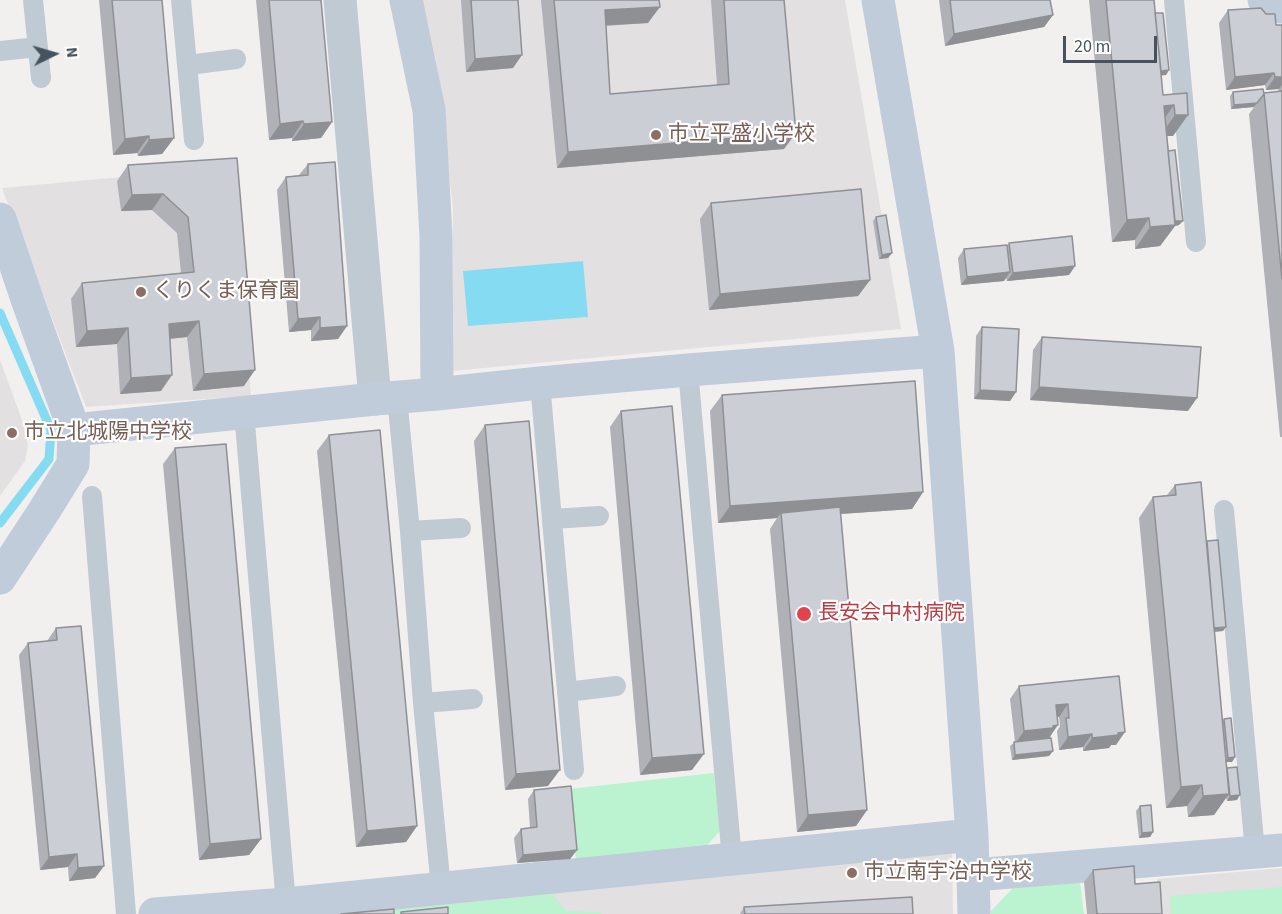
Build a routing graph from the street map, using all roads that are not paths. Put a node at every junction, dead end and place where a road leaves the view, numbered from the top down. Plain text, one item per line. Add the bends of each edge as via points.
1 (33, 0) edge
2 (182, 0) edge
3 (340, 0) edge
4 (406, 0) edge
5 (878, 0) edge
6 (1174, 0) edge
7 (1264, 0) edge
8 (1282, 7) edge
9 (38, 47) junction
10 (0, 51) edge
11 (236, 59) dead end
12 (188, 65) junction
13 (41, 78) dead end
14 (194, 140) dead end
15 (0, 219) edge
16 (1196, 242) dead end
17 (938, 351) junction
18 (688, 370) junction
19 (540, 383) junction
20 (437, 394) junction
21 (386, 398) junction
22 (244, 412) junction
23 (74, 430) junction
24 (92, 496) dead end
25 (1224, 510) dead end
26 (600, 516) dead end
27 (552, 519) junction
28 (461, 528) dead end
29 (410, 531) junction
30 (0, 578) edge
31 (616, 686) dead end
32 (567, 692) junction
33 (473, 699) dead end
34 (423, 703) junction
35 (574, 770) dead end
36 (972, 835) junction
37 (1268, 851) edge
38 (732, 859) junction
39 (974, 875) junction
40 (441, 888) junction
41 (286, 904) junction
42 (126, 914) edge
43 (154, 914) edge
44 (974, 914) edge

1 - 9 lane
2 - 12 lane
3 - 21 street
4 - 20 street via 429,110 436,236
5 - 17 street
6 - 16 lane
7 - 8 street
9 - 10 lane
9 - 13 lane
11 - 12 lane
12 - 14 lane
15 - 23 street
17 - 18 street
17 - 36 street
18 - 19 street
18 - 38 lane
19 - 20 street
19 - 27 lane
20 - 21 street
21 - 22 street
21 - 29 lane
22 - 23 street
22 - 41 lane
23 - 30 street via 73,464
24 - 42 lane
25 - 37 lane
26 - 27 lane
27 - 32 lane
28 - 29 lane
29 - 34 lane
31 - 32 lane
32 - 35 lane
33 - 34 lane
34 - 40 lane
36 - 38 street
36 - 39 street
37 - 39 street
38 - 40 street
39 - 44 street
40 - 41 street
41 - 43 street

